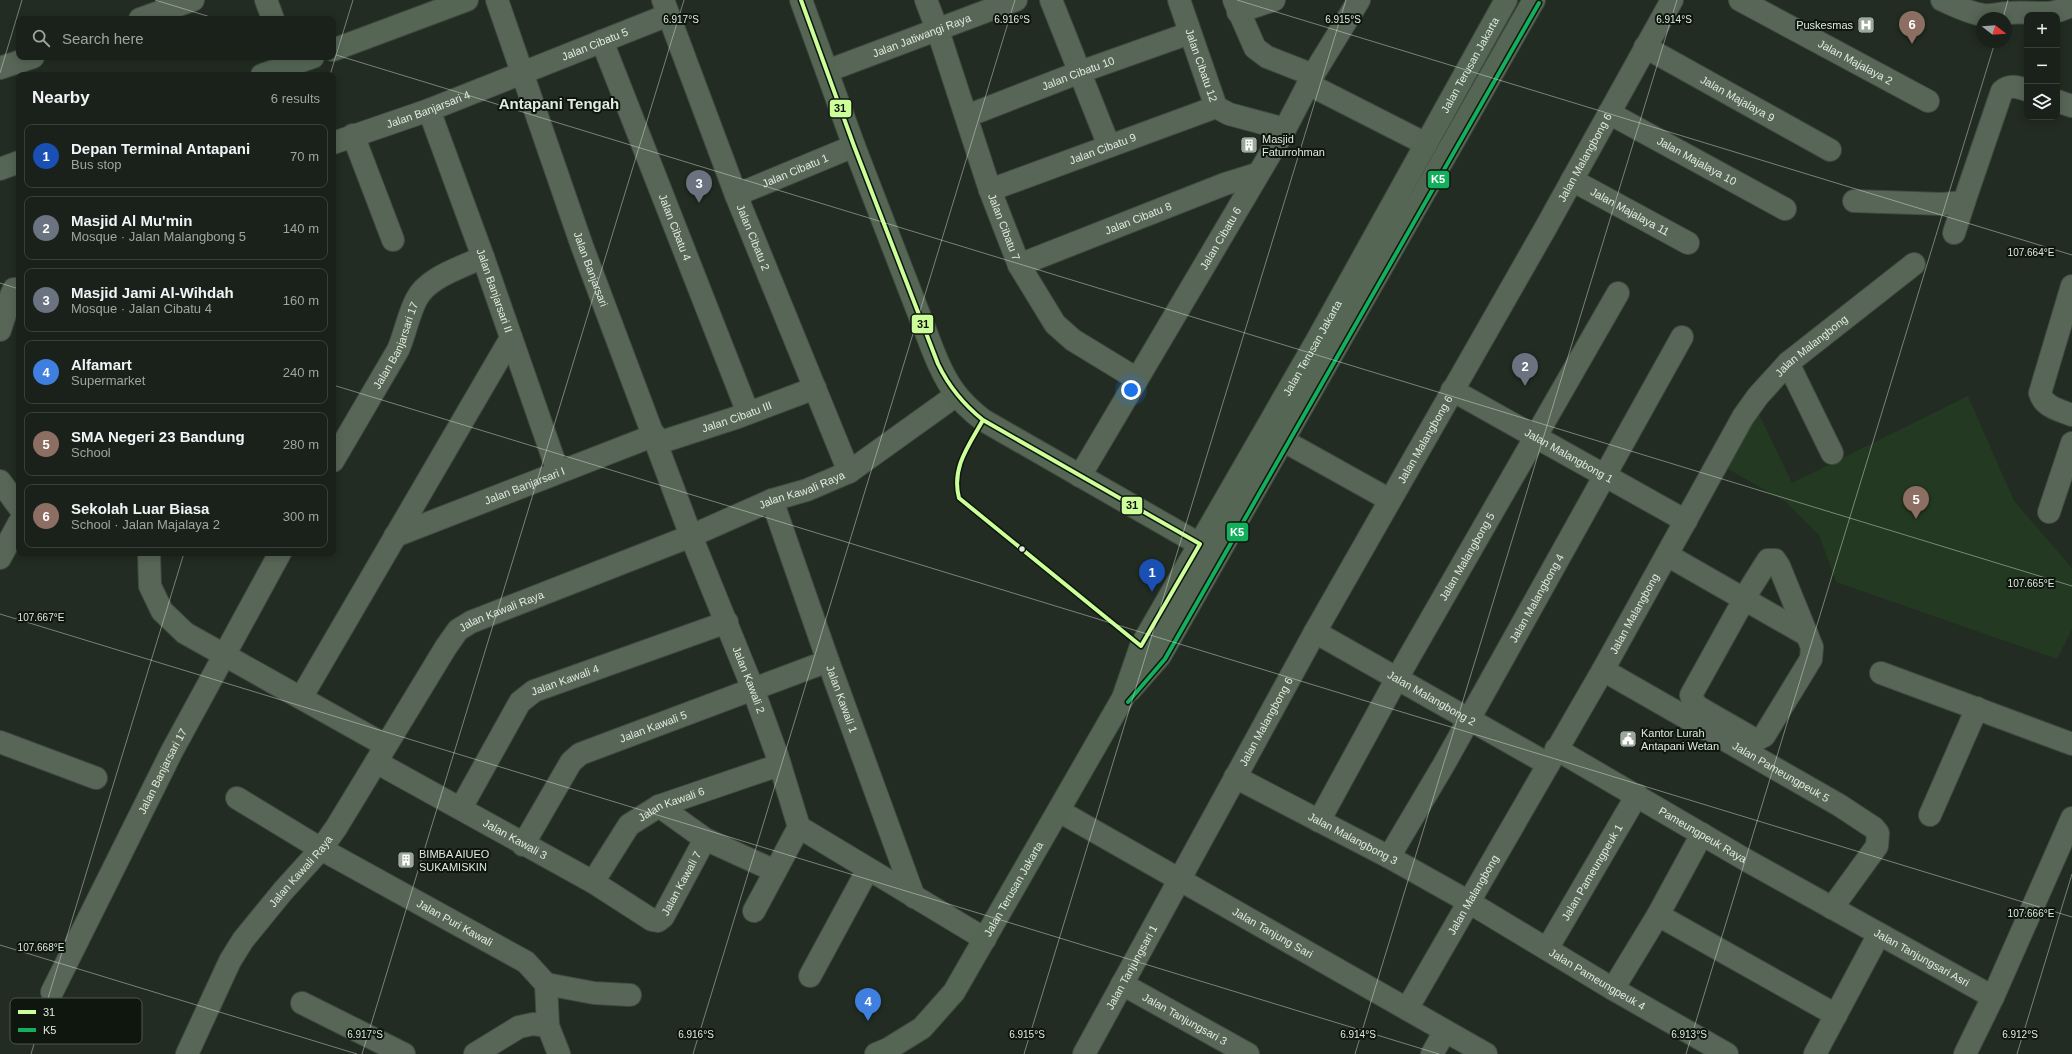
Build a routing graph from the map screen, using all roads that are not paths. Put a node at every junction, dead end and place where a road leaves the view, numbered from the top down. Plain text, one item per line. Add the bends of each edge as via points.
1 (193, 0) edge
2 (266, 0) edge
3 (467, 0) edge
4 (497, 0) edge
5 (801, 0) edge
6 (926, 0) edge
7 (1016, 0) edge
8 (1051, 0) edge
9 (1179, 0) edge
10 (1274, 0) edge
11 (1359, 0) edge
12 (1506, 0) edge
13 (1534, 0) edge
14 (1672, 0) edge
15 (1740, 0) edge
16 (1942, 0) edge
17 (2072, 5) edge
18 (1236, 6) edge
19 (666, 7) edge
20 (1769, 7) edge
21 (148, 16) edge
22 (272, 16) edge
23 (937, 30) junction
24 (1190, 33) junction
25 (602, 41) junction
26 (1645, 48) junction
27 (336, 49) edge
28 (24, 60) edge
29 (288, 61) edge
30 (0, 68) edge
31 (827, 70) junction
32 (268, 72) edge
33 (1080, 72) junction
34 (522, 73) junction
35 (1310, 80) junction
36 (2024, 89) edge
37 (1928, 102) dead end
38 (2060, 102) edge
39 (2072, 106) edge
40 (1216, 107) junction
41 (429, 110) junction
42 (1609, 113) junction
43 (967, 116) junction
44 (1285, 129) junction
45 (353, 135) junction
46 (336, 142) edge
47 (1426, 144) junction
48 (854, 146) junction
49 (1109, 146) junction
50 (1830, 150) dead end
51 (16, 163) edge
52 (0, 169) edge
53 (1257, 174) junction
54 (1572, 180) junction
55 (990, 190) junction
56 (736, 195) junction
57 (1854, 201) dead end
58 (1964, 202) junction
59 (1785, 209) dead end
60 (1954, 233) dead end
61 (393, 240) dead end
62 (1688, 243) dead end
63 (483, 257) junction
64 (1914, 264) dead end
65 (1019, 265) junction
66 (2072, 286) edge
67 (16, 290) edge
68 (1618, 293) dead end
69 (0, 330) edge
70 (1682, 337) dead end
71 (512, 338) junction
72 (1316, 342) junction
73 (1334, 353) junction
74 (1788, 363) junction
75 (1137, 379) junction
76 (816, 388) junction
77 (1452, 390) junction
78 (955, 396) junction
79 (748, 413) junction
80 (2072, 415) edge
81 (1535, 438) junction
82 (656, 439) junction
83 (1284, 441) junction
84 (2072, 443) edge
85 (1832, 453) dead end
86 (336, 455) edge
87 (558, 472) junction
88 (849, 472) junction
89 (1080, 476) junction
90 (1605, 477) junction
91 (0, 481) edge
92 (772, 500) junction
93 (1390, 500) junction
94 (16, 503) edge
95 (2049, 512) dead end
96 (1686, 521) junction
97 (16, 529) edge
98 (395, 536) junction
99 (691, 536) junction
100 (1670, 548) junction
101 (1208, 549) junction
102 (149, 556) edge
103 (278, 556) edge
104 (0, 558) edge
105 (1747, 593) junction
106 (727, 622) junction
107 (1315, 632) junction
108 (1808, 635) junction
109 (225, 656) junction
110 (828, 661) junction
111 (1603, 670) junction
112 (1881, 673) dead end
113 (1396, 680) junction
114 (754, 689) junction
115 (301, 698) junction
116 (1977, 708) junction
117 (1468, 720) junction
118 (2072, 744) edge
119 (1, 745) edge
120 (381, 753) junction
121 (1552, 757) junction
122 (779, 765) junction
123 (1235, 777) junction
124 (96, 778) dead end
125 (1637, 795) junction
126 (237, 798) dead end
127 (659, 806) junction
128 (461, 808) junction
129 (1059, 811) junction
130 (1930, 814) dead end
131 (2072, 818) edge
132 (1319, 821) junction
133 (799, 827) junction
134 (1702, 834) junction
135 (705, 839) junction
136 (523, 845) junction
137 (321, 849) junction
138 (1389, 858) junction
139 (868, 868) junction
140 (775, 871) junction
141 (1179, 880) junction
142 (593, 882) junction
143 (914, 896) junction
144 (1469, 902) junction
145 (754, 911) dead end
146 (1841, 913) junction
147 (1658, 915) junction
148 (652, 920) joint
149 (1879, 934) junction
150 (985, 939) junction
151 (1546, 949) junction
152 (810, 976) dead end
153 (546, 984) junction
154 (1122, 984) junction
155 (1613, 989) junction
156 (52, 992) dead end
157 (630, 994) dead end
158 (1993, 997) junction
159 (302, 1003) dead end
160 (1407, 1009) junction
161 (1836, 1015) junction
162 (1445, 1031) junction
163 (554, 1045) edge
164 (1088, 1052) edge
165 (187, 1054) edge
166 (404, 1054) edge
167 (475, 1054) edge
168 (876, 1054) edge
169 (1248, 1054) edge
170 (1432, 1054) edge
171 (1486, 1054) edge
172 (1727, 1054) edge
173 (1815, 1054) edge
174 (1965, 1054) edge

1 - 21 street
2 - 22 street
3 - 27 main road
4 - 34 street, Jalan Banjarsari
5 - 31 main road
6 - 23 street, Jalan Cibatu 7
7 - 23 street, Jalan Jatiwangi Raya
8 - 33 street
9 - 24 street, Jalan Cibatu 12
10 - 18 street
11 - 35 street, Jalan Cibatu 6
12 - 47 main road, Jalan Terusan Jakarta
13 - 73 main road, Jalan Terusan Jakarta
14 - 26 street, Jalan Malangbong 6
15 - 20 street, Jalan Majalaya 2
16 - 17 street via 1985,16 2009,12 2060,12
18 - 35 street via 1255,48
19 - 25 street, Jalan Cibatu 5
19 - 56 street, Jalan Cibatu 2
20 - 37 street, Jalan Majalaya 2
23 - 31 street, Jalan Jatiwangi Raya
23 - 43 street, Jalan Cibatu 7
24 - 33 street, Jalan Cibatu 10
24 - 40 street, Jalan Cibatu 12
25 - 34 street, Jalan Cibatu 5
25 - 79 street, Jalan Cibatu 4
26 - 42 street, Jalan Malangbong 6
26 - 50 street, Jalan Majalaya 9
28 - 30 street
29 - 32 main road
31 - 48 main road
33 - 43 street, Jalan Cibatu 10
33 - 49 street
34 - 41 street, Jalan Banjarsari 4
34 - 82 street, Jalan Banjarsari via 582,246
35 - 44 street, Jalan Cibatu 6
35 - 47 street
36 - 58 street via 2013,86 2002,91
38 - 39 street
40 - 44 street, Jalan Cibatu 12 via 1230,114
40 - 49 street, Jalan Cibatu 9
41 - 45 street, Jalan Banjarsari 4
41 - 63 street, Jalan Banjarsari II
42 - 54 street, Jalan Malangbong 6
42 - 59 street, Jalan Majalaya 10
43 - 55 street, Jalan Cibatu 7
44 - 53 street, Jalan Cibatu 6
45 - 46 street, Jalan Banjarsari 4
45 - 61 street
47 - 72 main road, Jalan Terusan Jakarta
48 - 56 street, Jalan Cibatu 1
48 - 78 main road via 940,370
49 - 55 street, Jalan Cibatu 9
51 - 52 main road
53 - 65 street, Jalan Cibatu 8 via 1225,184
53 - 75 street, Jalan Cibatu 6
54 - 62 street, Jalan Majalaya 11
54 - 77 street, Jalan Malangbong 6
55 - 65 street, Jalan Cibatu 7
56 - 76 street, Jalan Cibatu 2
57 - 58 street via 1943,204
58 - 60 street
63 - 71 street, Jalan Banjarsari II
63 - 86 street, Jalan Banjarsari 17 via 434,281 424,289 416,300 398,350
64 - 74 street, Jalan Malangbong
65 - 75 street, Jalan Cibatu 7 via 1055,324 1072,340
66 - 80 street via 2040,393 2042,401
67 - 69 street via 12,293
68 - 81 street, Jalan Malangbong 5
70 - 90 street, Jalan Malangbong 4
71 - 87 street, Jalan Banjarsari II
71 - 98 street
72 - 73 main road
72 - 101 main road, Jalan Terusan Jakarta
73 - 83 main road, Jalan Terusan Jakarta
74 - 85 street
74 - 96 street, Jalan Malangbong via 1742,417
75 - 89 street, Jalan Cibatu 6
76 - 79 street, Jalan Cibatu III
76 - 88 street, Jalan Cibatu 2
77 - 81 street, Jalan Malangbong 1
77 - 93 street, Jalan Malangbong 6
78 - 88 street, Jalan Kawali Raya
78 - 89 main road via 983,420
79 - 82 street, Jalan Cibatu III
81 - 90 street, Jalan Malangbong 1
81 - 113 street, Jalan Malangbong 5
82 - 87 street, Jalan Banjarsari I
82 - 99 street, Jalan Banjarsari
83 - 93 street
83 - 101 main road, Jalan Terusan Jakarta
84 - 95 street
87 - 98 street, Jalan Banjarsari I
88 - 92 street, Jalan Kawali Raya via 807,490
89 - 101 main road
90 - 96 street, Jalan Malangbong 1
90 - 117 street, Jalan Malangbong 4
91 - 94 street
92 - 99 street, Jalan Kawali Raya
92 - 110 street, Jalan Kawali 1
93 - 107 street, Jalan Malangbong 6
96 - 100 street, Jalan Malangbong
97 - 104 street
98 - 115 street
99 - 106 street, Jalan Kawali 2
99 - 120 street, Jalan Kawali Raya via 472,622 458,630
100 - 105 street
100 - 111 street, Jalan Malangbong
101 - 129 main road, Jalan Terusan Jakarta via 1141,646 1123,698
102 - 109 street, Jalan Kawali 3 via 150,586 162,611 185,633
103 - 109 street, Jalan Banjarsari 17
105 - 108 street
105 - 108 street via 1768,560 1775,560
105 - 108 street via 1691,694 1698,707 1752,738 1764,736 1811,659 1812,647
106 - 114 street, Jalan Kawali 2
106 - 128 street, Jalan Kawali 4 via 534,691 520,702
107 - 113 street, Jalan Malangbong 2
107 - 123 street, Jalan Malangbong 6
109 - 115 street, Jalan Kawali 3
109 - 156 street, Jalan Banjarsari 17 via 172,751
110 - 114 street, Jalan Kawali 5
110 - 143 street, Jalan Kawali 1
111 - 121 street, Jalan Malangbong
111 - 146 street, Jalan Pameungpeuk 5 via 1839,805 1874,828 1878,833 1877,846
112 - 116 street
113 - 117 street, Jalan Malangbong 2
113 - 132 street, Jalan Malangbong 5
114 - 122 street, Jalan Kawali 2
114 - 136 street, Jalan Kawali 5 via 580,754 571,762
115 - 120 street, Jalan Kawali 3
116 - 118 street
116 - 130 street
117 - 121 street, Jalan Malangbong 2
117 - 138 street, Jalan Malangbong 4
119 - 124 street
120 - 128 street, Jalan Kawali 3
120 - 137 street, Jalan Kawali Raya
121 - 125 street, Pameungpeuk Raya
121 - 144 street, Jalan Malangbong
122 - 127 street, Jalan Kawali 6
122 - 133 street, Jalan Kawali 2
123 - 132 street, Jalan Malangbong 3
123 - 141 street, Jalan Malangbong 6
125 - 134 street, Pameungpeuk Raya
125 - 151 street, Jalan Pameungpeuk 1
126 - 137 street, Jalan Puri Kawali
127 - 135 street
127 - 142 street, Jalan Kawali 6 via 629,825
128 - 136 street, Jalan Kawali 3
129 - 141 street, Jalan Tanjung Sari
129 - 150 main road, Jalan Terusan Jakarta
131 - 158 street
132 - 138 street, Jalan Malangbong 3
133 - 139 street
133 - 140 street
134 - 146 street, Pameungpeuk Raya
134 - 147 street
135 - 140 street
135 - 148 street, Jalan Kawali 7 via 663,917 658,921
136 - 142 street, Jalan Kawali 3
137 - 153 street, Jalan Puri Kawali via 515,955 526,962
137 - 165 street, Jalan Kawali Raya via 243,940 230,961
138 - 144 street, Jalan Malangbong 3
139 - 143 street
139 - 152 street
140 - 145 street
141 - 154 street, Jalan Tanjungsari 1
141 - 160 street, Jalan Tanjung Sari
142 - 148 street, Jalan Kawali 3
143 - 150 street
144 - 151 street, Jalan Pameungpeuk 4
144 - 160 street, Jalan Malangbong
146 - 149 street, Jalan Tanjungsari Asri
147 - 155 street
147 - 161 street
149 - 158 street, Jalan Tanjungsari Asri
149 - 161 street
150 - 168 main road, Jalan Terusan Jakarta via 954,992 922,1028
151 - 155 street, Jalan Pameungpeuk 4
153 - 157 street via 594,993
153 - 163 street
154 - 164 street, Jalan Tanjungsari 1
154 - 169 street, Jalan Tanjungsari 3
155 - 172 street, Jalan Pameungpeuk 4
158 - 174 street
159 - 166 street
160 - 162 street, Jalan Tanjung Sari
161 - 173 street
162 - 170 street
162 - 171 street, Jalan Tanjung Sari
163 - 167 street via 533,1024 519,1028

